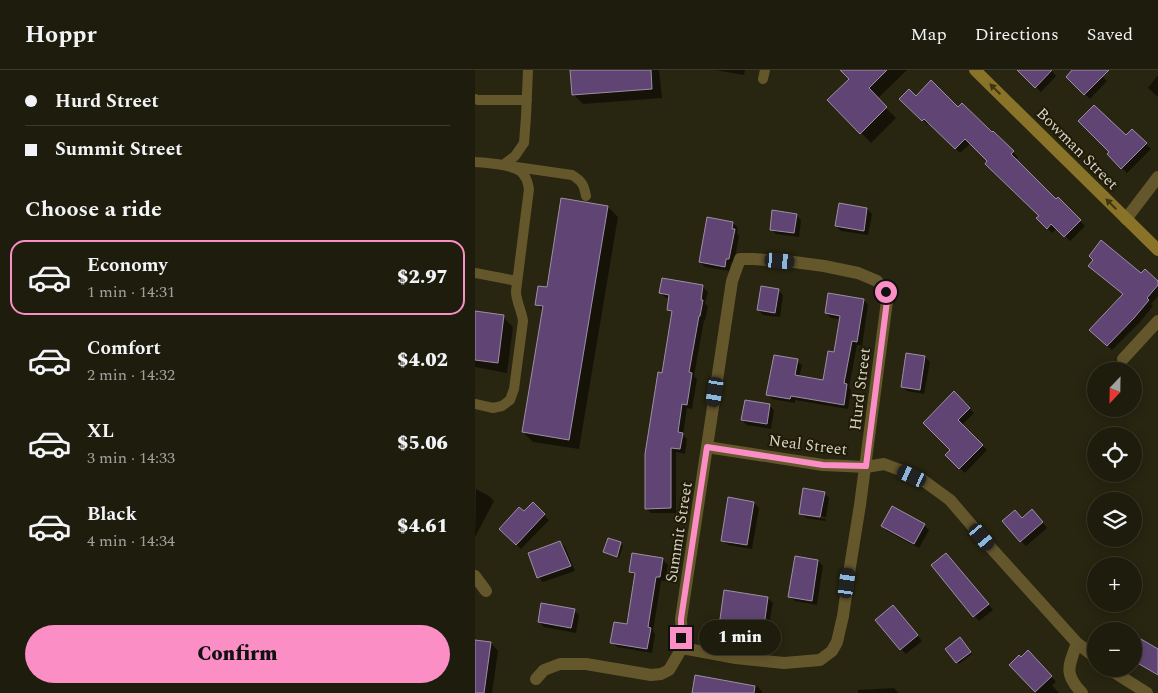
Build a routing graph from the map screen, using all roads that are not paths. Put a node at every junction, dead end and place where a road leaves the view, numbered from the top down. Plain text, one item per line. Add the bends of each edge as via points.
1 (527, 70) edge
2 (975, 70) edge
3 (475, 99) edge
4 (527, 100) junction
5 (475, 162) edge
6 (503, 165) junction
7 (1158, 177) edge
8 (586, 196) dead end
9 (1126, 219) junction
10 (1158, 250) edge
11 (740, 259) joint
12 (475, 273) edge
13 (517, 281) junction
14 (1158, 321) edge
15 (1123, 359) dead end
16 (475, 404) edge
17 (707, 447) junction
18 (866, 466) junction
19 (475, 576) edge
20 (487, 591) dead end
21 (1077, 643) junction
22 (682, 648) junction
23 (1087, 651) edge
24 (1122, 677) edge
25 (536, 679) dead end
26 (1082, 693) edge
27 (1147, 693) edge

1 - 4 lane
9 -> 2 street, Bowman Street
3 - 4 lane
4 - 6 lane via 524,143
5 - 6 lane
6 - 8 lane via 573,175 581,180
6 - 13 lane via 520,171 527,179 529,189
7 - 9 street
9 - 10 street, Bowman Street
11 - 17 street, Summit Street via 732,280
11 - 18 street, Hurd Street via 794,262 858,273 877,281 886,292
12 - 13 lane
13 - 16 lane via 516,298 523,321 514,389 510,400 502,406 493,408
14 - 15 street
17 - 18 street, Neal Street via 823,465
17 - 22 street, Summit Street via 681,619
18 - 21 street, Neal Street via 884,464 900,470 924,481 950,500
18 - 22 street, Hurd Street via 843,616 832,651 820,660 784,663
19 - 20 street
21 - 23 street, Neal Street
21 - 26 street via 1069,669 1070,679
22 - 25 street via 669,670 661,674 586,664 560,664 544,670
24 - 27 street

